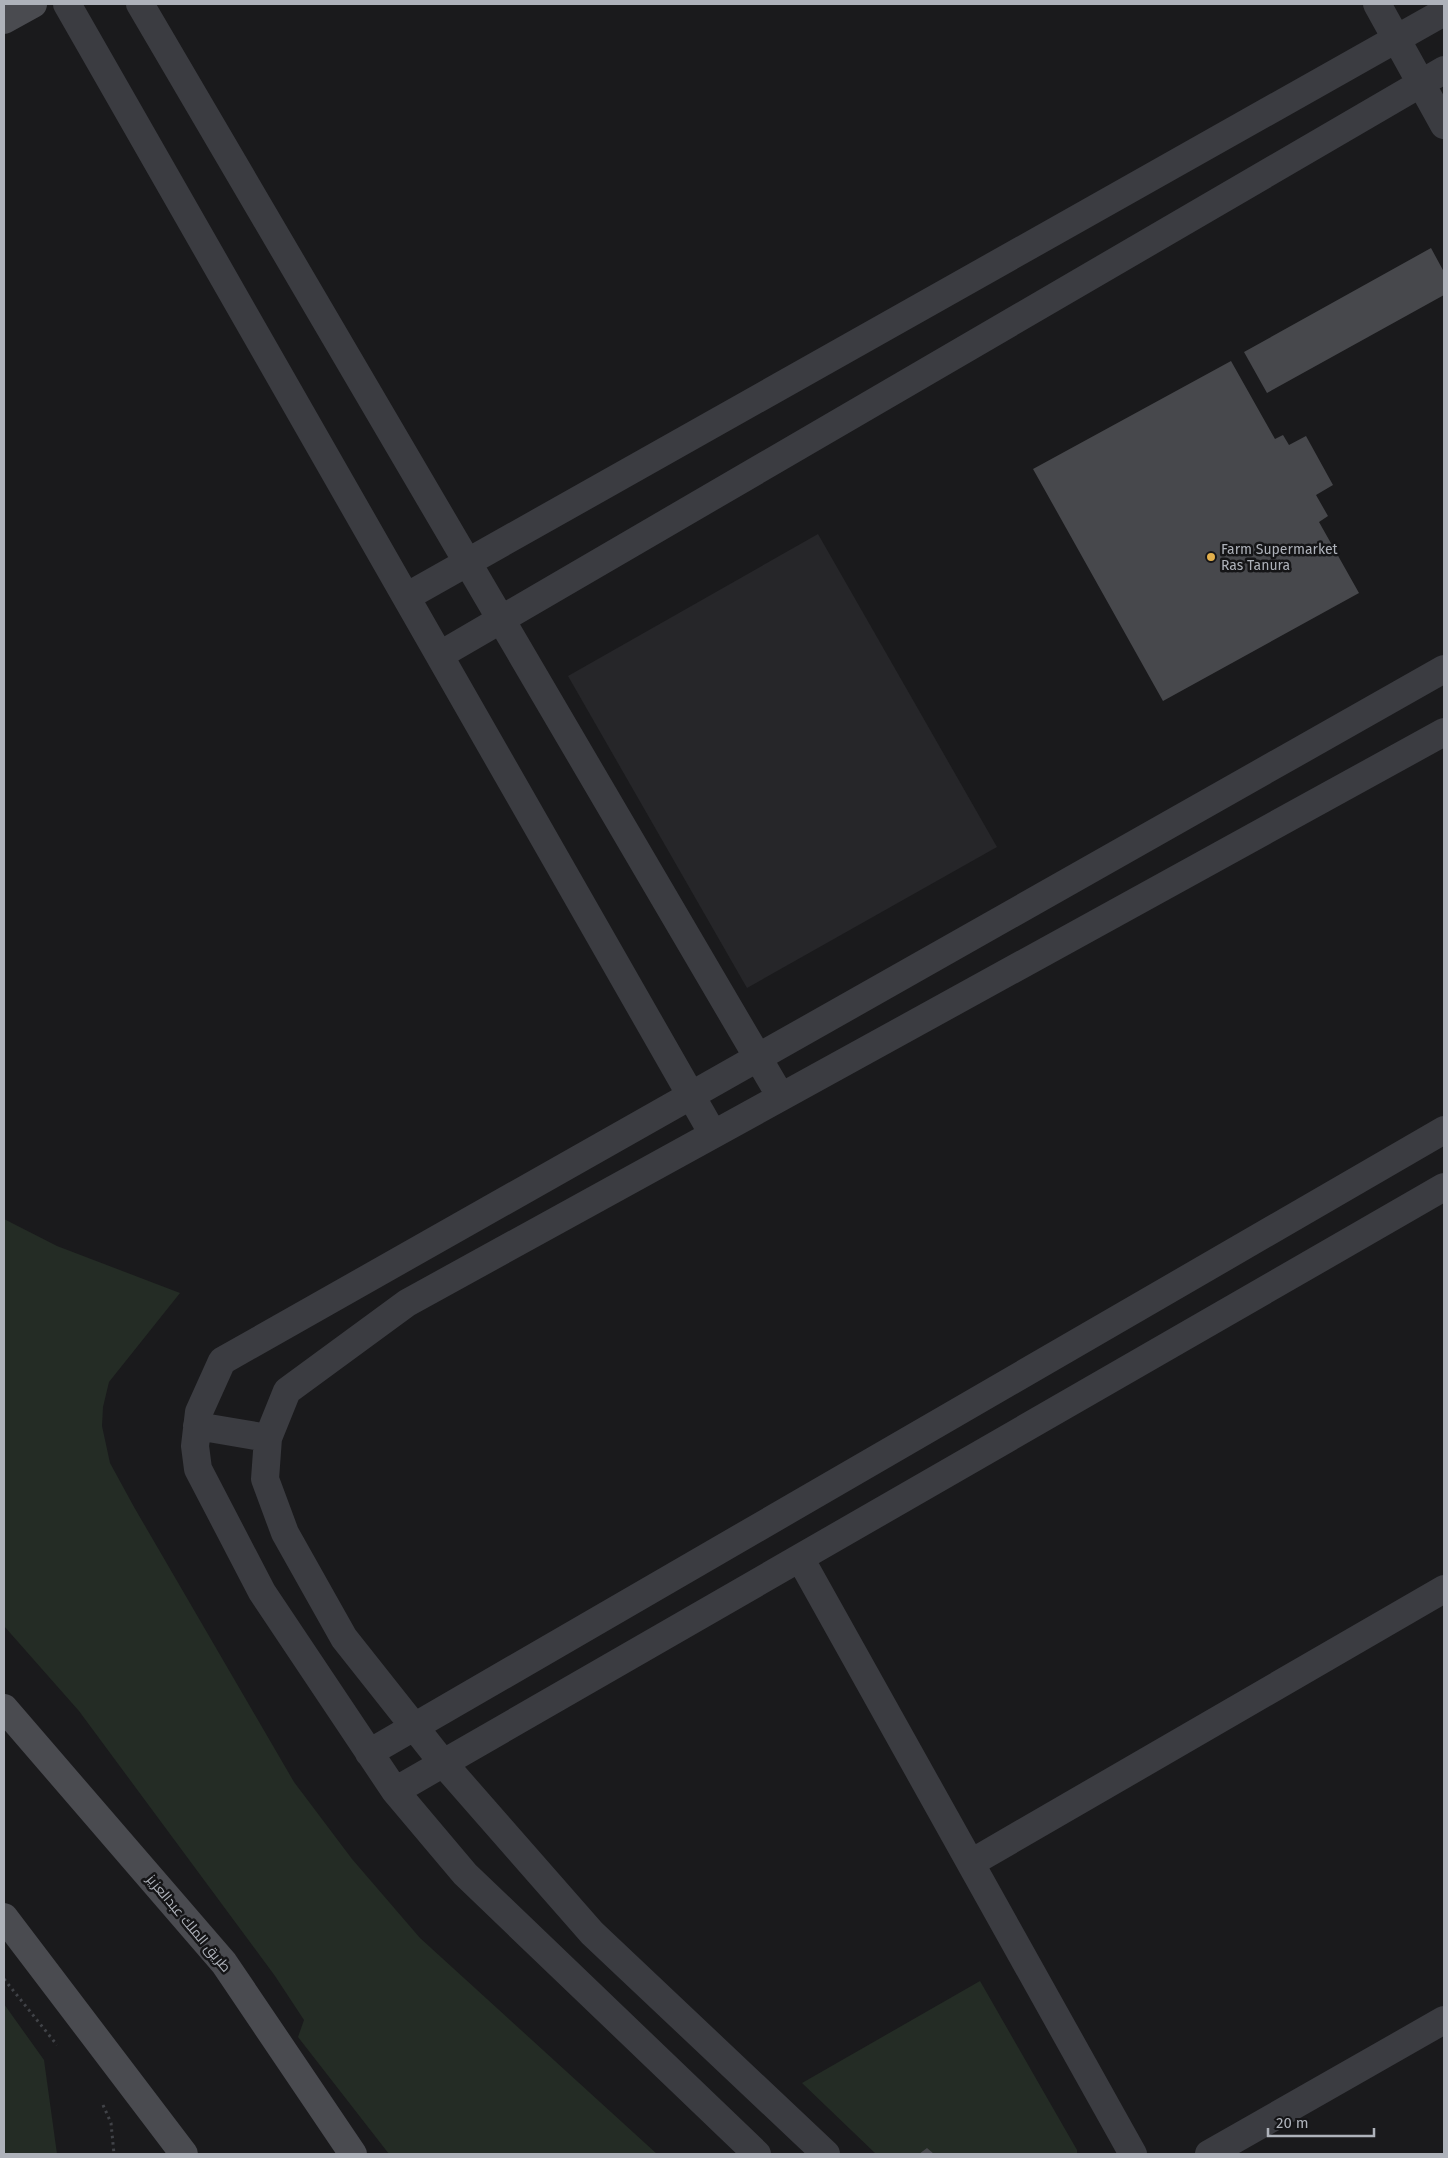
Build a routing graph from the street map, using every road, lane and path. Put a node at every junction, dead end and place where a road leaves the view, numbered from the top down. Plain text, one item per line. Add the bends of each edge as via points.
1 (33, 4) edge
2 (67, 4) edge
3 (140, 4) edge
4 (1377, 4) edge
5 (1442, 4) edge
6 (1444, 9) edge
7 (1444, 12) edge
8 (4, 20) edge
9 (1396, 39) junction
10 (1433, 77) edge
11 (1444, 125) edge
12 (468, 562) junction
13 (406, 597) junction
14 (502, 619) junction
15 (440, 655) junction
16 (1444, 669) edge
17 (1444, 732) edge
18 (758, 1057) junction
19 (691, 1095) junction
20 (781, 1097) junction
21 (1444, 1130) edge
22 (713, 1134) junction
23 (1444, 1187) edge
24 (197, 1426) junction
25 (268, 1438) junction
26 (800, 1558) junction
27 (1444, 1589) edge
28 (4, 1708) edge
29 (414, 1726) junction
30 (369, 1753) junction
31 (443, 1763) junction
32 (395, 1791) junction
33 (971, 1863) junction
34 (4, 1917) edge
35 (4, 1979) edge
36 (1444, 2020) edge
37 (62, 2051) dead end
38 (100, 2097) dead end
39 (114, 2154) edge
40 (184, 2154) edge
41 (353, 2154) edge
42 (757, 2154) edge
43 (826, 2154) edge
44 (1132, 2154) edge
45 (1209, 2154) edge

1 - 8 main road
2 - 13 street
3 - 12 street
4 - 9 street
5 - 6 street
7 - 9 street
9 - 10 street
9 - 12 street
10 - 11 street
10 - 14 street
12 - 13 street
12 - 14 street
13 - 15 street
14 - 15 street
14 - 18 street
15 - 19 street
16 - 18 street
17 - 20 street
18 - 19 street
18 - 20 street
19 - 22 street
19 - 24 street via 222,1361 199,1412
20 - 22 street
21 - 29 street
22 - 25 street via 407,1303 287,1391
23 - 26 street
24 - 25 street
24 - 30 street via 194,1446 198,1469 257,1583
25 - 29 street via 265,1479 285,1534 344,1638
26 - 31 street
26 - 33 street
27 - 33 street
28 - 41 main road, طريق الملك عبدالعزيز via 224,1963
29 - 30 street
29 - 31 street
30 - 32 street
31 - 32 street
31 - 43 street via 592,1932
32 - 42 street via 465,1874
33 - 44 street
34 - 40 main road
35 - 37 path
36 - 45 street
38 - 39 path via 111,2123

